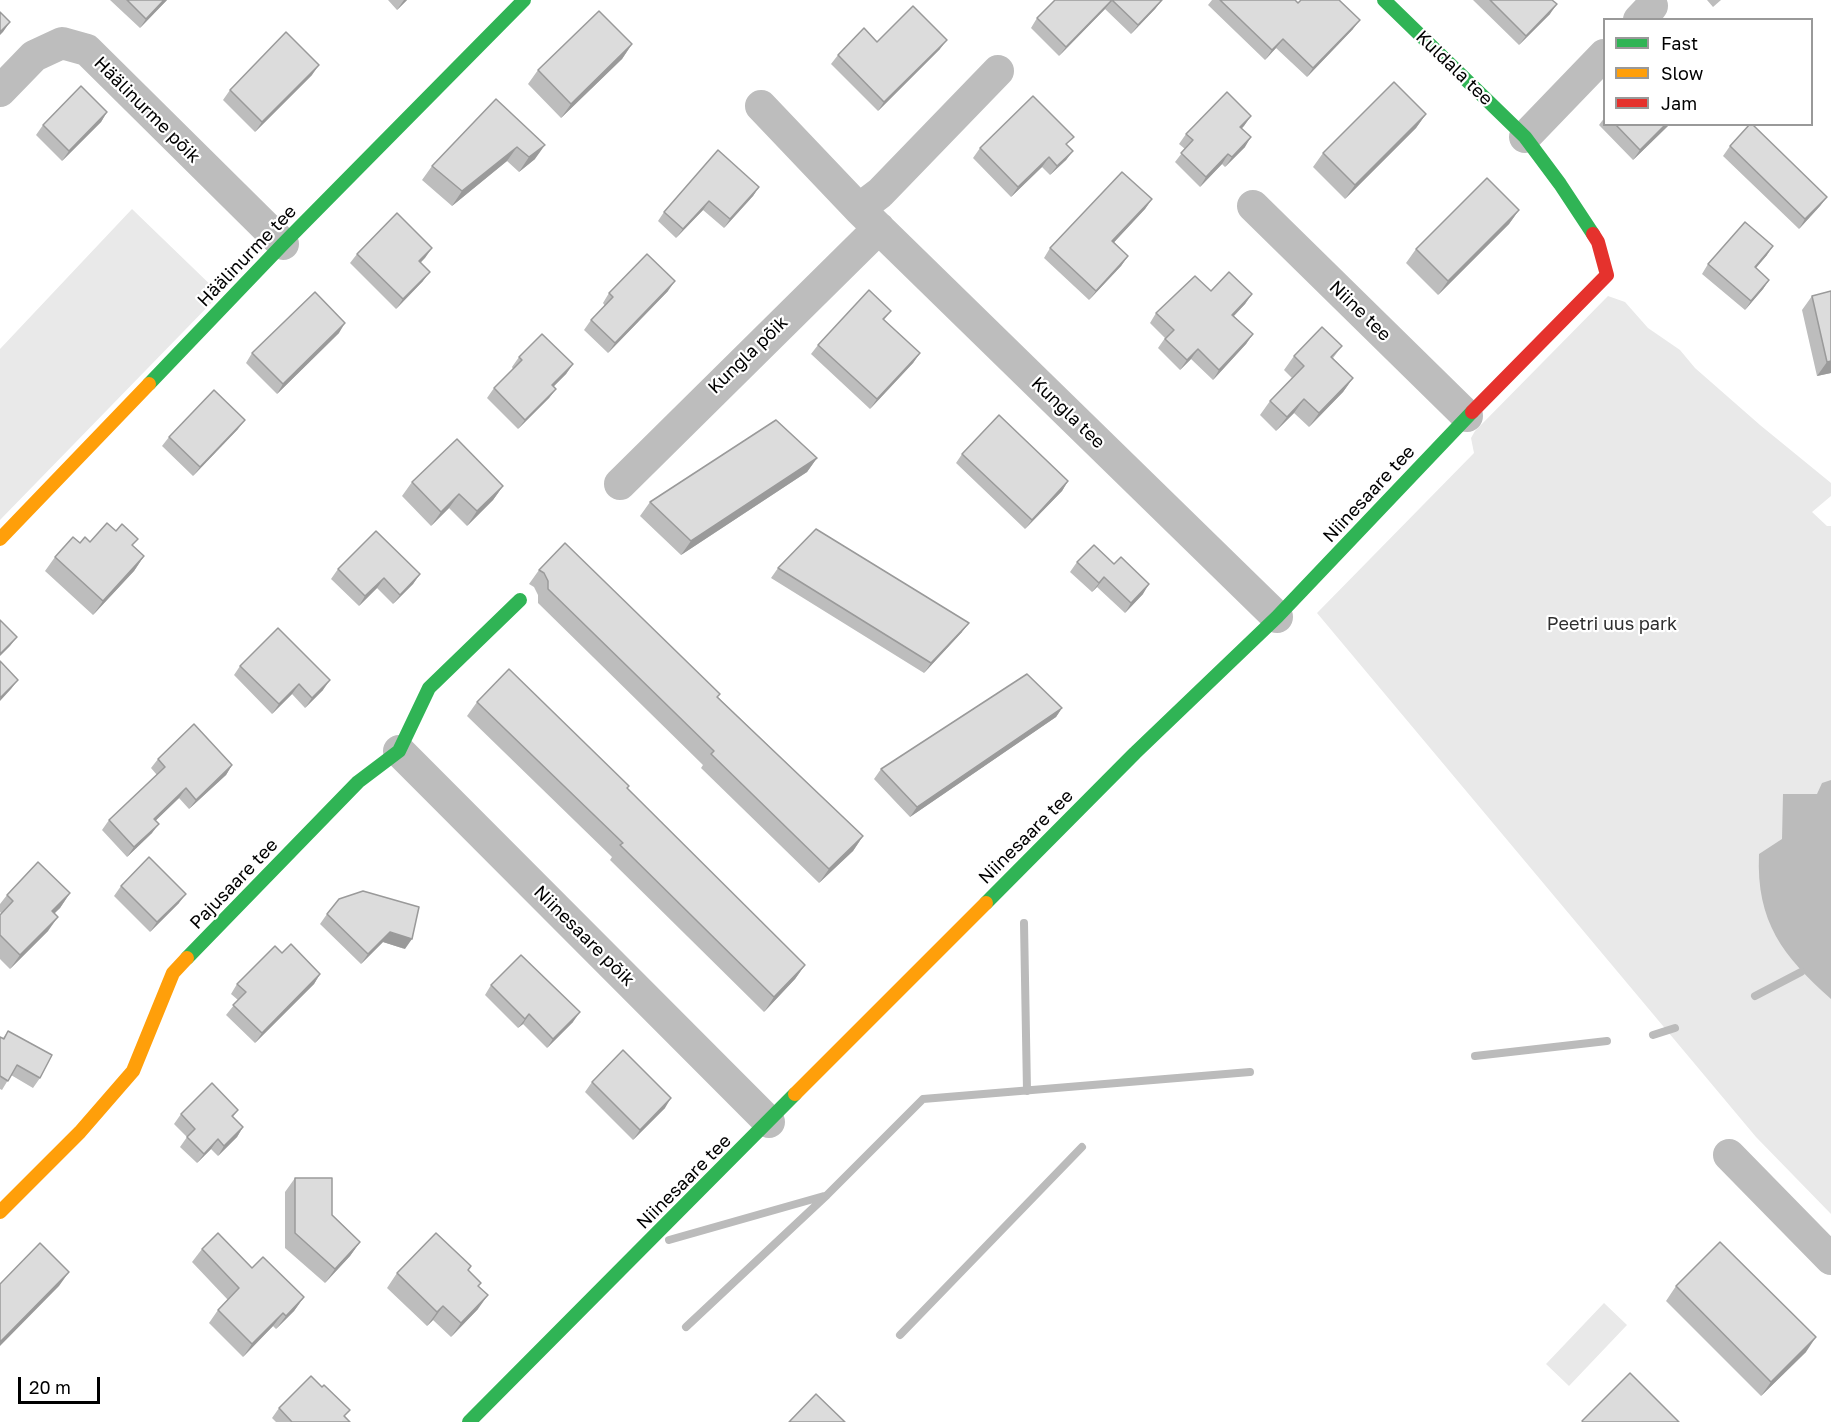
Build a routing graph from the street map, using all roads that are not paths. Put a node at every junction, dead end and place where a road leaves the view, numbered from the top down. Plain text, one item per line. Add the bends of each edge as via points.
1 (524, 0) edge
2 (1384, 0) edge
3 (1603, 57) edge
4 (998, 71) dead end
5 (0, 91) edge
6 (761, 105) dead end
7 (1525, 136) junction
8 (1252, 206) dead end
9 (869, 219) junction
10 (283, 244) junction
11 (1607, 275) joint
12 (1467, 416) junction
13 (620, 484) dead end
14 (0, 539) edge
15 (520, 600) dead end
16 (1277, 617) junction
17 (399, 751) junction
18 (769, 1122) junction
19 (1730, 1155) dead end
20 (0, 1212) edge
21 (1831, 1259) edge
22 (469, 1422) edge

1 - 10 street, Häälinurme tee
2 - 7 street, Kuldala tee
3 - 7 street
4 - 9 street via 880,193
5 - 10 street, Häälinurme põik via 34,56 62,43 87,50
6 - 9 street, Kungla tee
7 - 11 street, Kuldala tee via 1598,242
8 - 12 street, Niine tee
9 - 13 street, Kungla põik via 722,380
9 - 16 street, Kungla tee
10 - 14 street, Häälinurme tee
11 - 12 street, Niinesaare tee
12 - 16 street, Niinesaare tee
15 - 17 street, Pajusaare tee via 429,688
16 - 18 street, Niinesaare tee via 1135,753
17 - 18 street, Niinesaare põik
17 - 20 street, Pajusaare tee via 358,782 173,973 133,1071 80,1132
18 - 22 street, Niinesaare tee
19 - 21 street

